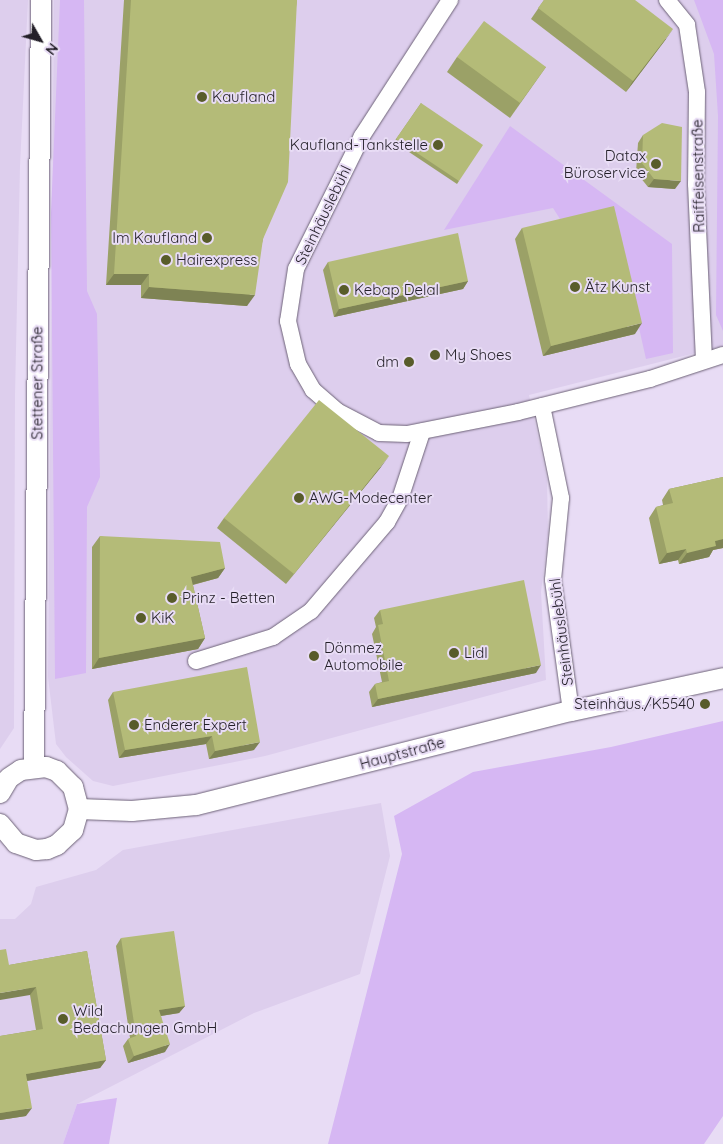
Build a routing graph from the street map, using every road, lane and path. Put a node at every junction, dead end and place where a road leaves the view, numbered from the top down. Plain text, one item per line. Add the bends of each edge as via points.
1 (41, 0) edge
2 (450, 0) edge
3 (667, 0) edge
4 (723, 356) edge
5 (704, 359) junction
6 (542, 406) junction
7 (422, 432) junction
8 (196, 661) dead end
9 (723, 678) edge
10 (571, 711) junction
11 (34, 767) junction
12 (0, 793) edge
13 (79, 809) junction
14 (0, 827) edge

1 - 11 street, Stettener Straße
2 - 7 street, Steinhäuslebühl via 354,150 296,269 288,321 298,364 313,390 337,411 379,433
3 - 5 street, Raiffeisenstraße via 687,25 697,92 696,184
4 - 5 street, Steinhäuslebühl
5 - 6 street, Steinhäuslebühl via 650,379
6 - 7 street, Steinhäuslebühl
6 - 10 street, Steinhäuslebühl via 562,498 553,580
7 - 8 street via 400,499 387,522 311,611 273,637
9 - 10 street, Hauptstraße
10 - 13 street, Hauptstraße via 196,805 132,811
11 - 12 street via 10,778
11 - 13 street via 57,771 66,778 76,792
13 - 14 street via 73,830 57,845 47,849 36,850 16,844

